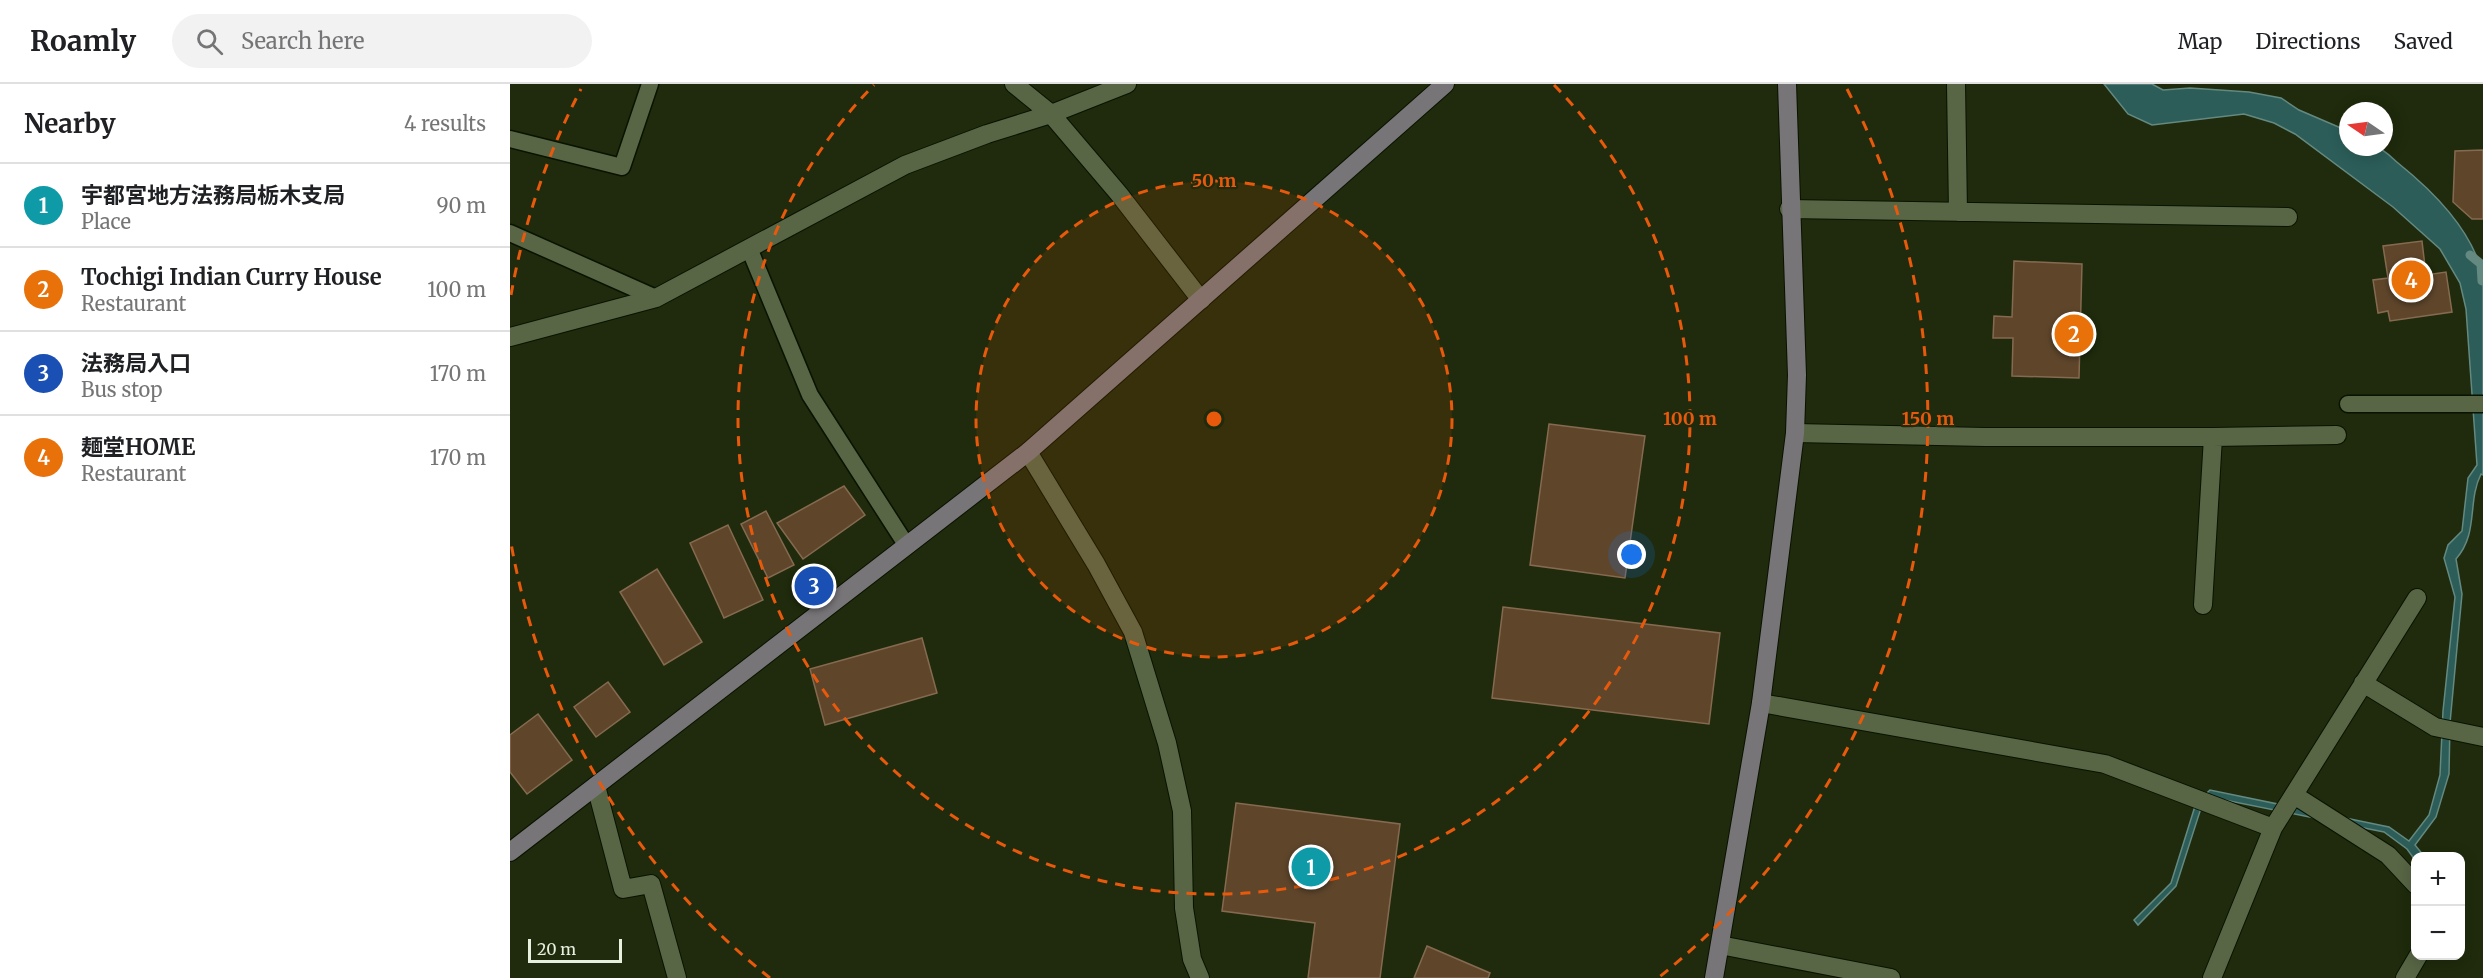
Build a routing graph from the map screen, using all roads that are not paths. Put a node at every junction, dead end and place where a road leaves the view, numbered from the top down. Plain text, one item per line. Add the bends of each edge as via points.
1 (650, 84) edge
2 (1014, 84) edge
3 (1126, 84) edge
4 (1445, 84) edge
5 (1786, 84) edge
6 (1956, 84) edge
7 (1050, 114) junction
8 (510, 139) edge
9 (1789, 209) junction
10 (1958, 212) junction
11 (2288, 217) dead end
12 (510, 233) edge
13 (749, 248) junction
14 (656, 297) junction
15 (1201, 300) junction
16 (510, 337) edge
17 (2348, 404) dead end
18 (2483, 404) edge
19 (1795, 433) junction
20 (2337, 435) dead end
21 (2213, 437) junction
22 (1028, 452) junction
23 (907, 546) junction
24 (2417, 598) dead end
25 (2203, 605) dead end
26 (2363, 683) junction
27 (1761, 703) junction
28 (2483, 737) edge
29 (596, 786) junction
30 (2294, 795) junction
31 (2273, 828) junction
32 (510, 852) edge
33 (2411, 881) edge
34 (1720, 945) junction
35 (2415, 960) edge
36 (677, 978) edge
37 (1200, 978) edge
38 (1714, 978) edge
39 (1891, 978) edge
40 (2212, 978) edge
41 (2404, 978) edge

1 - 8 lane via 622,167
2 - 7 street
3 - 7 street
4 - 15 street
5 - 9 street
6 - 10 street
7 - 13 street via 905,165
7 - 15 street via 1119,194
9 - 10 street
9 - 19 street via 1797,375
10 - 11 street
12 - 14 lane
13 - 14 street
13 - 23 lane via 810,395
14 - 16 street
15 - 22 street
17 - 18 lane
19 - 21 street via 1985,438
19 - 27 street
20 - 21 street
21 - 25 street
22 - 23 street
22 - 37 street via 1132,632 1167,743 1182,811 1184,908 1192,959
23 - 29 street
24 - 26 street
26 - 28 street via 2435,727
26 - 30 street
27 - 31 street via 2105,764
27 - 34 street
29 - 32 street
29 - 36 street via 623,889 651,885
30 - 31 street
30 - 33 street via 2388,855
31 - 40 street
34 - 38 street
34 - 39 street
35 - 41 street

